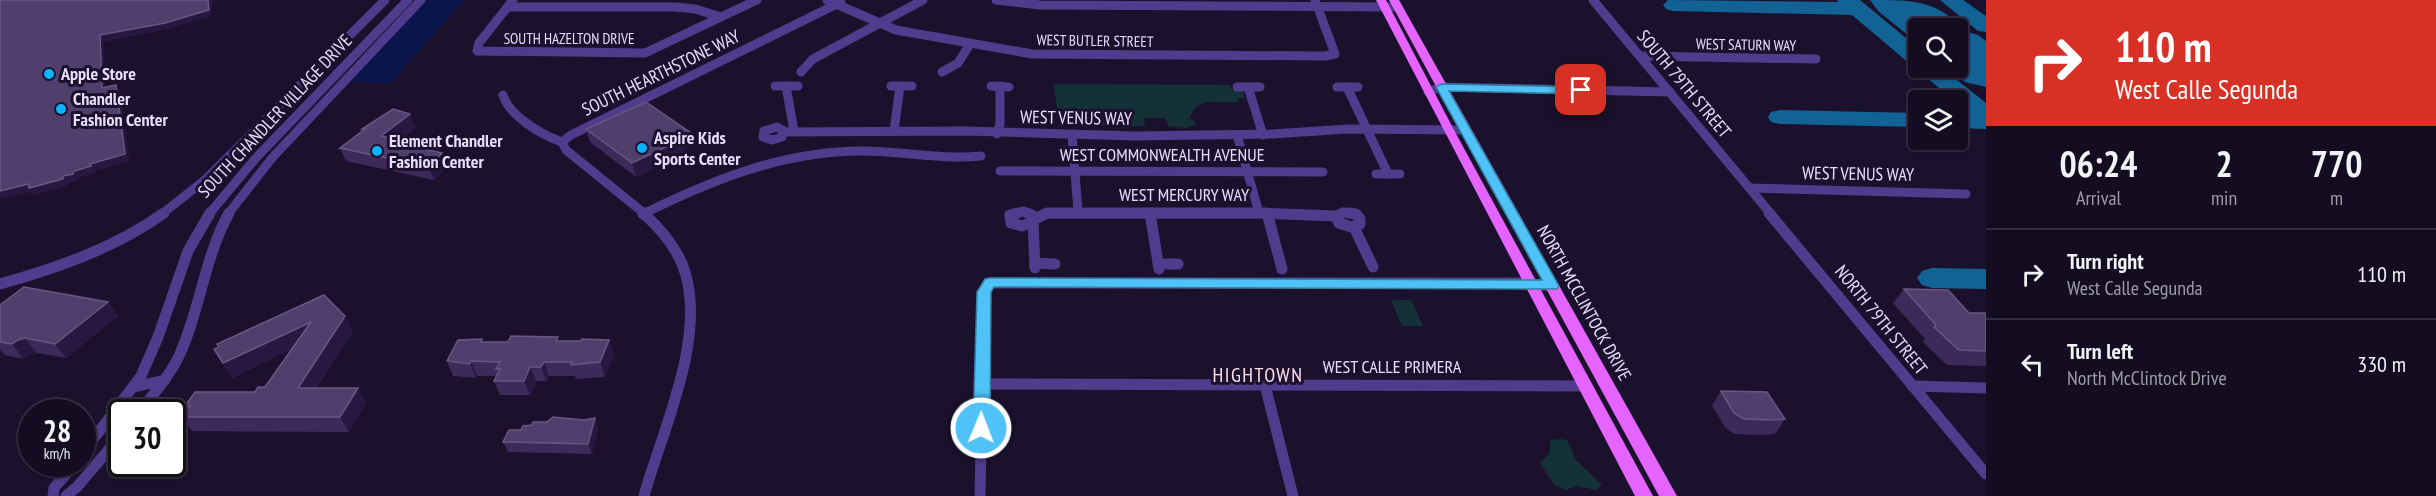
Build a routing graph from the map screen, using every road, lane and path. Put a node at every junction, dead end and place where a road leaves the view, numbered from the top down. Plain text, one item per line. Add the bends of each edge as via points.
1 (385, 0) edge
2 (408, 0) edge
3 (421, 0) edge
4 (757, 0) edge
5 (827, 0) edge
6 (923, 0) edge
7 (996, 0) edge
8 (1593, 0) edge
9 (842, 2) edge
10 (510, 3) edge
11 (1316, 3) edge
12 (1383, 4) edge
13 (1396, 4) edge
14 (721, 17) junction
15 (880, 23) junction
16 (970, 44) junction
17 (1640, 56) junction
18 (1816, 60) dead end
19 (801, 72) dead end
20 (942, 72) dead end
21 (775, 86) dead end
22 (786, 86) junction
23 (798, 86) dead end
24 (912, 86) dead end
25 (1000, 86) dead end
26 (1237, 87) dead end
27 (1248, 87) junction
28 (1260, 87) dead end
29 (1358, 87) dead end
30 (1441, 87) junction
31 (1428, 92) junction
32 (1670, 92) junction
33 (503, 94) dead end
34 (1367, 129) junction
35 (1448, 130) junction
36 (1464, 130) junction
37 (894, 131) junction
38 (997, 134) junction
39 (1072, 134) junction
40 (1237, 135) junction
41 (1263, 135) junction
42 (562, 142) junction
43 (981, 156) dead end
44 (1007, 160) dead end
45 (1314, 161) dead end
46 (1075, 171) junction
47 (1247, 171) junction
48 (1376, 174) dead end
49 (1388, 174) junction
50 (1400, 174) dead end
51 (1749, 188) junction
52 (1966, 194) dead end
53 (1078, 212) junction
54 (1150, 213) junction
55 (1263, 213) junction
56 (643, 214) junction
57 (1055, 264) dead end
58 (1178, 264) dead end
59 (1373, 267) dead end
60 (1282, 269) dead end
61 (0, 284) edge
62 (1531, 284) junction
63 (1552, 286) junction
64 (165, 380) junction
65 (982, 384) junction
66 (1265, 384) junction
67 (1586, 386) junction
68 (1912, 386) junction
69 (134, 387) junction
70 (1986, 388) edge
71 (150, 399) edge
72 (96, 436) edge
73 (108, 450) edge
74 (1986, 474) edge
75 (64, 477) edge
76 (53, 496) edge
77 (66, 496) edge
78 (644, 496) edge
79 (980, 496) edge
80 (1293, 496) edge
81 (1644, 496) edge
82 (1668, 496) edge

1 - 61 street via 206,180 174,207 92,253
2 - 69 street, SOUTH CHANDLER VILLAGE DRIVE via 211,210 188,250 154,346
3 - 64 street, SOUTH CHANDLER VILLAGE DRIVE via 233,205 208,264 183,346
4 - 14 street, SOUTH HAZELTON DRIVE
5 - 9 street, WEST BUTLER STREET
6 - 15 street
7 - 11 street via 1040,5
8 - 17 street, SOUTH 79TH STREET
9 - 15 street, WEST BUTLER STREET
9 - 42 street, SOUTH HEARTHSTONE WAY
10 - 14 street via 676,7
10 - 14 street, SOUTH HAZELTON DRIVE via 478,43 477,51 645,52
11 - 12 street
11 - 16 street, WEST BUTLER STREET via 1335,54 1052,55
12 - 13 street
12 - 31 main road, NORTH MCCLINTOCK DRIVE
13 - 30 main road, NORTH MCCLINTOCK DRIVE
15 - 16 street, WEST BUTLER STREET via 916,35
15 - 19 street via 813,58
16 - 20 street via 958,63
17 - 18 street, WEST SATURN WAY
17 - 32 street, SOUTH 79TH STREET
21 - 22 street
22 - 23 street
22 - 37 street, WEST VENUS WAY via 789,131
24 - 37 street via 896,86
25 - 38 street
26 - 27 street
27 - 28 street
27 - 41 street
29 - 34 street via 1342,87
30 - 31 street
30 - 32 street
30 - 36 main road, NORTH MCCLINTOCK DRIVE
31 - 35 main road, NORTH MCCLINTOCK DRIVE
32 - 51 street, SOUTH 79TH STREET
33 - 42 street via 506,105 544,136
34 - 35 street, WEST VENUS WAY
34 - 41 street, WEST VENUS WAY
34 - 49 street
35 - 36 street, WEST VENUS WAY
35 - 62 main road, NORTH MCCLINTOCK DRIVE
36 - 63 main road, NORTH MCCLINTOCK DRIVE
37 - 38 street, WEST VENUS WAY
38 - 39 street, WEST VENUS WAY
39 - 40 street, WEST VENUS WAY
39 - 46 street
40 - 41 street, WEST VENUS WAY
40 - 47 street
42 - 56 street via 562,147
43 - 56 street via 953,159 864,151 789,158 726,174
44 - 46 street, WEST COMMONWEALTH AVENUE via 1004,171
45 - 47 street, WEST COMMONWEALTH AVENUE via 1320,172
46 - 47 street, WEST COMMONWEALTH AVENUE
46 - 53 street
47 - 55 street
48 - 49 street
49 - 50 street
51 - 52 street, WEST VENUS WAY
51 - 68 street, NORTH 79TH STREET
53 - 54 street, WEST MERCURY WAY
53 - 57 street, WEST MERCURY WAY via 1047,213 1034,220 1035,266
54 - 55 street, WEST MERCURY WAY
54 - 58 street via 1158,266
55 - 59 street, WEST MERCURY WAY via 1356,214 1361,221 1354,226
55 - 60 street
56 - 78 street via 677,253 691,302 687,348
62 - 63 street
62 - 65 street via 990,282 984,292
62 - 67 main road, NORTH MCCLINTOCK DRIVE
63 - 82 main road, NORTH MCCLINTOCK DRIVE
64 - 69 street
64 - 71 street, SOUTH CHANDLER VILLAGE DRIVE
65 - 66 street, WEST CALLE PRIMERA
65 - 79 street
66 - 67 street, WEST CALLE PRIMERA
66 - 80 street
67 - 81 main road, NORTH MCCLINTOCK DRIVE
68 - 70 street
68 - 74 street, NORTH 79TH STREET
69 - 72 street, SOUTH CHANDLER VILLAGE DRIVE
73 - 77 street
75 - 76 street via 54,488

